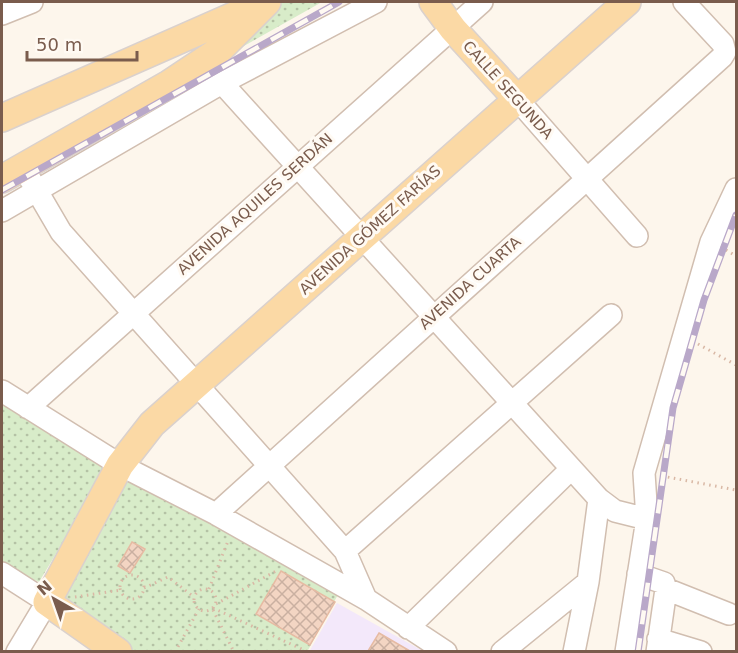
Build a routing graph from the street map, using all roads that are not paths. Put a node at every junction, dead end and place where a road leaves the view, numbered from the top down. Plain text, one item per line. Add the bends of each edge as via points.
1 (32, 2) edge
2 (267, 2) edge
3 (376, 2) edge
4 (433, 2) edge
5 (482, 2) edge
6 (627, 2) edge
7 (684, 2) edge
8 (2, 14) edge
9 (453, 29) junction
10 (222, 83) junction
11 (517, 99) junction
12 (2, 118) edge
13 (297, 166) junction
14 (12, 173) edge
15 (586, 178) junction
16 (736, 189) edge
17 (38, 192) junction
18 (2, 211) edge
19 (638, 236) dead end
20 (362, 237) junction
21 (133, 313) junction
22 (611, 315) dead end
23 (434, 316) junction
24 (197, 384) junction
25 (2, 391) edge
26 (512, 403) junction
27 (28, 408) junction
28 (120, 465) junction
29 (269, 466) junction
30 (572, 469) junction
31 (599, 499) junction
32 (216, 514) junction
33 (647, 519) junction
34 (345, 551) junction
35 (2, 573) edge
36 (638, 574) junction
37 (588, 582) junction
38 (666, 589) junction
39 (366, 599) junction
40 (46, 602) junction
41 (729, 614) dead end
42 (408, 628) junction
43 (658, 645) edge
44 (17, 651) edge
45 (118, 651) edge
46 (446, 651) edge
47 (502, 651) edge
48 (574, 651) edge
49 (626, 651) edge
50 (702, 651) edge

1 - 8 street
2 - 12 main road
2 - 14 main road via 217,52 169,84
3 - 10 street
4 - 9 main road, CALLE SEGUNDA
5 - 9 street, AVENIDA AQUILES SERDÁN
6 - 11 main road, AVENIDA GÓMEZ FARÍAS
7 - 15 street, AVENIDA CUARTA via 723,44 725,52
9 - 11 main road, CALLE SEGUNDA
9 - 13 street, AVENIDA AQUILES SERDÁN
10 - 13 street
10 - 17 street
11 - 15 street, CALLE SEGUNDA
11 - 20 main road, AVENIDA GÓMEZ FARÍAS
13 - 20 street
13 - 21 street, AVENIDA AQUILES SERDÁN
14 - 17 street
15 - 19 street, CALLE SEGUNDA
15 - 23 street, AVENIDA CUARTA
16 - 33 street via 711,242 644,473
17 - 18 street
17 - 21 street via 61,232
20 - 23 street
20 - 24 main road, AVENIDA GÓMEZ FARÍAS
21 - 24 street
21 - 27 street, AVENIDA AQUILES SERDÁN
22 - 26 street
23 - 26 street
23 - 29 street, AVENIDA CUARTA
24 - 28 main road, AVENIDA GÓMEZ FARÍAS via 152,424
24 - 29 street
25 - 27 street
26 - 30 street
26 - 34 street
27 - 28 street
28 - 32 street
28 - 40 main road, AVENIDA GÓMEZ FARÍAS
29 - 32 street, AVENIDA CUARTA
29 - 34 street
30 - 31 street
30 - 42 street
31 - 33 street via 615,511
31 - 37 street
32 - 39 street
33 - 36 street
34 - 39 street
35 - 40 street
36 - 38 street via 664,583
36 - 49 street
37 - 47 street
37 - 48 street
38 - 41 street
38 - 43 street
39 - 42 street
40 - 44 street
40 - 45 main road
42 - 46 street
43 - 50 street

